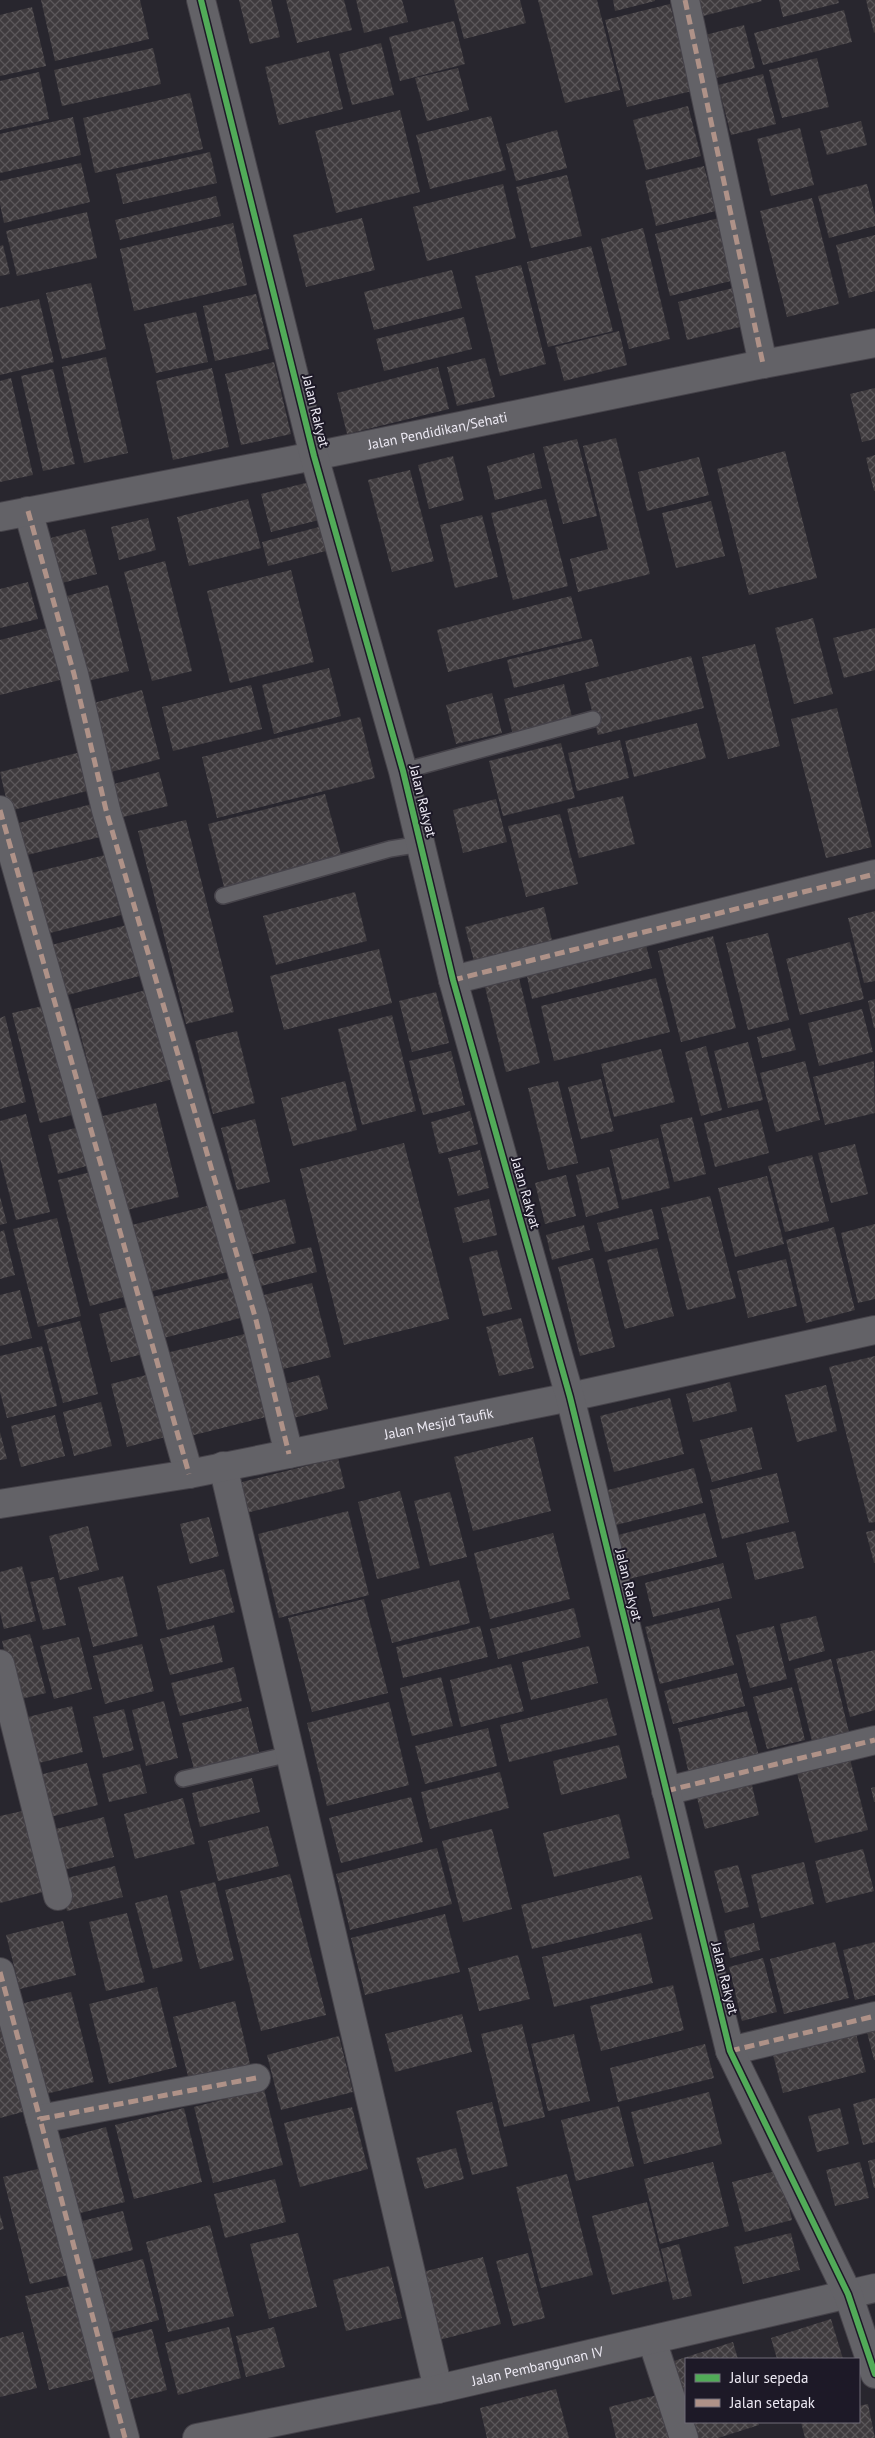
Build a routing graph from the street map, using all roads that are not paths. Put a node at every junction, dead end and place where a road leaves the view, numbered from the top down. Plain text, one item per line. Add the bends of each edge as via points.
1 (201, 0) edge
2 (685, 0) edge
3 (875, 343) edge
4 (763, 364) junction
5 (314, 456) junction
6 (28, 511) junction
7 (0, 516) edge
8 (593, 719) dead end
9 (403, 771) junction
10 (0, 810) edge
11 (420, 844) junction
12 (875, 874) edge
13 (223, 896) dead end
14 (453, 980) junction
15 (875, 1330) edge
16 (570, 1396) junction
17 (289, 1454) junction
18 (223, 1466) junction
19 (189, 1474) junction
20 (0, 1504) edge
21 (0, 1664) edge
22 (875, 1740) edge
23 (290, 1754) junction
24 (183, 1779) dead end
25 (666, 1792) junction
26 (58, 1896) dead end
27 (0, 1972) edge
28 (875, 2016) edge
29 (730, 2051) junction
30 (256, 2078) dead end
31 (40, 2119) junction
32 (875, 2288) edge
33 (848, 2294) junction
34 (652, 2340) junction
35 (875, 2374) edge
36 (438, 2389) junction
37 (125, 2438) edge
38 (196, 2438) edge
39 (684, 2438) edge

1 - 5 street, Jalan Rakyat
2 - 4 street
3 - 4 street, Jalan Pendidikan/Sehati
4 - 5 street, Jalan Pendidikan/Sehati
5 - 6 street, Jalan Pendidikan/Sehati
5 - 9 street, Jalan Rakyat
6 - 7 street, Jalan Pendidikan/Sehati
6 - 17 street via 74,674 106,810 256,1320
8 - 9 lane
9 - 11 street, Jalan Rakyat
10 - 19 street
11 - 13 lane via 390,849
11 - 14 street, Jalan Rakyat
12 - 14 street
14 - 16 street, Jalan Rakyat
15 - 16 street, Jalan Mesjid Taufik
16 - 17 street, Jalan Mesjid Taufik
16 - 25 street, Jalan Rakyat
17 - 18 street, Jalan Mesjid Taufik
18 - 19 street, Jalan Mesjid Taufik
18 - 23 street
19 - 20 street, Jalan Mesjid Taufik
21 - 26 street
22 - 25 street
23 - 24 lane
23 - 36 street
25 - 29 street, Jalan Rakyat
27 - 31 street
28 - 29 street
29 - 33 street, Jalan Rakyat
30 - 31 street
31 - 37 street
32 - 33 street, Jalan Pembangunan IV
33 - 34 street, Jalan Pembangunan IV
33 - 35 street, Jalan Rakyat
34 - 36 street, Jalan Pembangunan IV
34 - 39 street
36 - 38 street, Jalan Pembangunan IV

